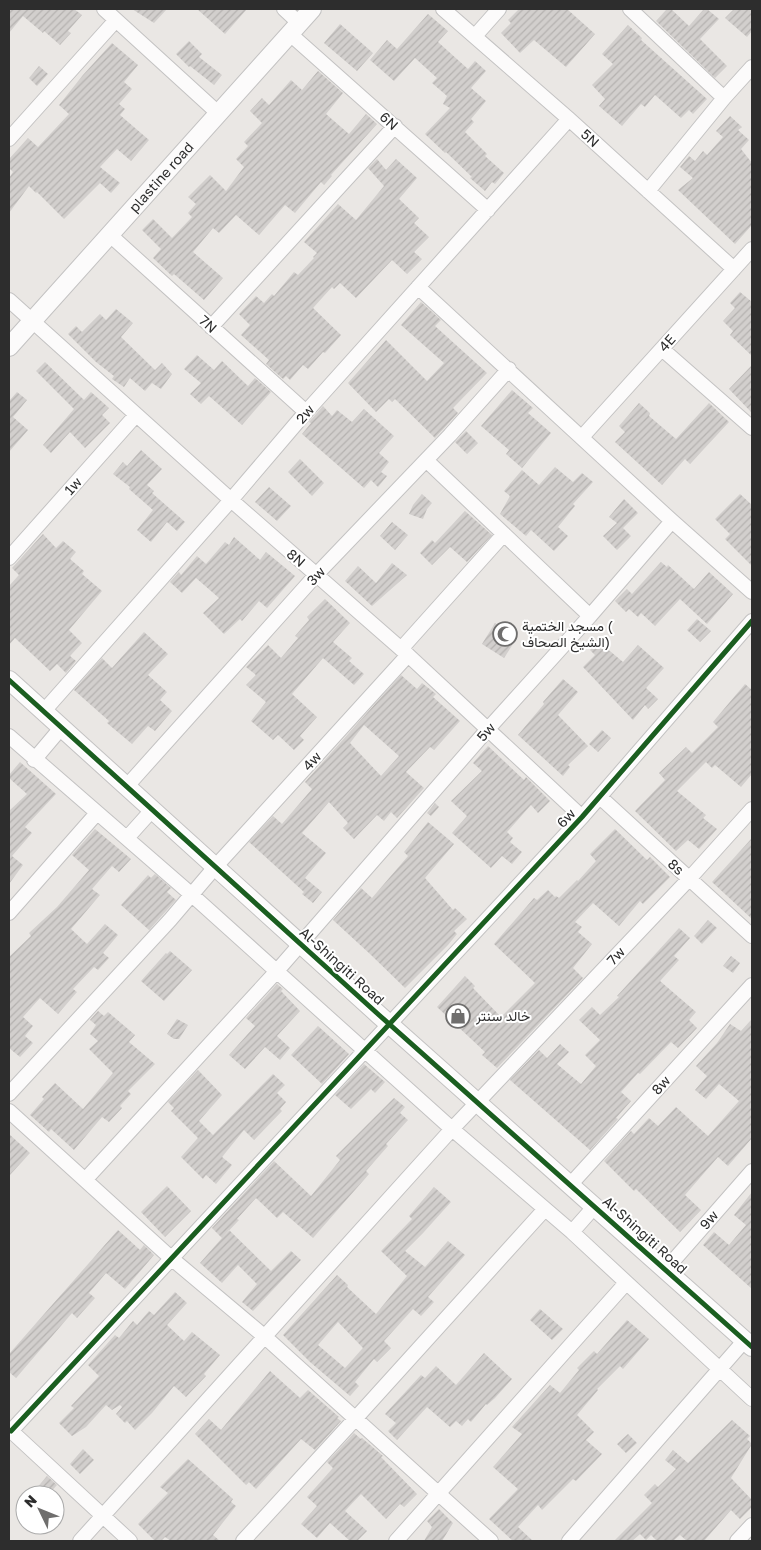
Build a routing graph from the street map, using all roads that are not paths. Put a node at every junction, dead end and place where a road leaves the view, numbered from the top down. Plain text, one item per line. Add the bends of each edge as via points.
1 (104, 9) edge
2 (284, 9) edge
3 (312, 9) edge
4 (443, 9) edge
5 (499, 9) edge
6 (638, 12) edge
7 (116, 20) junction
8 (294, 28) junction
9 (475, 36) junction
10 (752, 67) edge
11 (724, 98) junction
12 (218, 113) junction
13 (569, 119) junction
14 (395, 126) junction
15 (9, 139) edge
16 (648, 191) junction
17 (488, 210) junction
18 (110, 235) junction
19 (752, 249) edge
20 (734, 269) junction
21 (418, 287) junction
22 (9, 300) edge
23 (33, 321) junction
24 (210, 327) junction
25 (9, 347) edge
26 (662, 349) junction
27 (509, 369) junction
28 (306, 412) junction
29 (136, 415) junction
30 (752, 428) edge
31 (582, 437) junction
32 (426, 460) junction
33 (231, 500) junction
34 (672, 521) junction
35 (504, 534) junction
36 (9, 558) edge
37 (316, 575) junction
38 (752, 592) edge
39 (590, 616) junction
40 (752, 621) edge
41 (404, 652) junction
42 (9, 680) edge
43 (43, 712) junction
44 (61, 728) junction
45 (488, 729) junction
46 (9, 736) edge
47 (34, 760) junction
48 (127, 786) junction
49 (600, 798) junction
50 (153, 809) junction
51 (752, 810) edge
52 (97, 813) junction
53 (582, 818) junction
54 (127, 838) junction
55 (216, 866) junction
56 (689, 879) junction
57 (192, 895) junction
58 (9, 913) edge
59 (752, 936) edge
60 (300, 943) junction
61 (276, 972) junction
62 (752, 985) edge
63 (390, 1024) junction
64 (364, 1051) junction
65 (9, 1094) edge
66 (479, 1102) junction
67 (9, 1111) edge
68 (452, 1129) junction
69 (752, 1171) edge
70 (85, 1180) junction
71 (570, 1185) junction
72 (595, 1206) junction
73 (545, 1209) junction
74 (572, 1232) junction
75 (171, 1258) junction
76 (666, 1269) junction
77 (626, 1283) junction
78 (264, 1336) junction
79 (748, 1343) edge
80 (720, 1370) junction
81 (752, 1399) edge
82 (355, 1419) junction
83 (10, 1430) edge
84 (438, 1494) junction
85 (102, 1516) junction
86 (752, 1525) edge
87 (80, 1541) edge
88 (130, 1541) edge
89 (243, 1541) edge
90 (396, 1541) edge
91 (491, 1541) edge
92 (569, 1541) edge
93 (737, 1541) edge

1 - 7 street
2 - 8 street, 6N
3 - 8 street, plastine road
4 - 9 street, 5N
5 - 9 street
6 - 11 street
7 - 12 street
7 - 15 street
8 - 12 street, plastine road
8 - 14 street, 6N
9 - 13 street, 5N
10 - 11 street
11 - 16 street
12 - 18 street, plastine road
13 - 16 street, 5N
13 - 17 street, 2w
14 - 17 street, 6N
14 - 24 street
16 - 20 street, 5N
17 - 21 street, 2w
18 - 23 street, plastine road
18 - 24 street, 7N
19 - 20 street, 4E
20 - 26 street, 4E
21 - 27 street
21 - 28 street, 2w
22 - 23 street, 8N
23 - 25 street, plastine road
23 - 29 street, 8N
24 - 28 street, 7N
26 - 30 street
26 - 31 street, 4E
27 - 31 street
27 - 32 street, 3w
28 - 33 street, 2w
29 - 33 street, 8N
29 - 36 street, 1w
31 - 34 street
32 - 35 street
32 - 37 street, 3w
33 - 37 street, 8N
33 - 43 street, 2w
34 - 38 street
34 - 39 street, 5w
35 - 39 street
35 - 41 street, 4w
37 - 41 street, 8N
37 - 48 street, 3w
39 - 45 street, 5w
40 - 49 street, 6w
41 - 45 street, 8N
41 - 55 street, 4w
42 - 43 street, Al-Shingiti Road
43 - 44 street, Al-Shingiti Road
44 - 47 street
44 - 48 street, Al-Shingiti Road
45 - 53 street, 8N
45 - 60 street, 5w
46 - 47 street
47 - 52 street
48 - 50 street, Al-Shingiti Road
49 - 53 street, 6w
49 - 56 street, 8s
50 - 54 street
50 - 55 street, Al-Shingiti Road
51 - 56 street, 7w
52 - 54 street
52 - 58 street
53 - 63 street, 6w
54 - 57 street
55 - 57 street, 4w
55 - 60 street, Al-Shingiti Road
56 - 59 street, 8s
56 - 66 street, 7w
57 - 61 street
57 - 65 street, 4w
60 - 61 street, 5w
60 - 63 street, Al-Shingiti Road
61 - 64 street
61 - 70 street, 5w
62 - 71 street, 8w
63 - 64 street, 6w
63 - 66 street, Al-Shingiti Road
64 - 68 street
64 - 75 street, 6w
66 - 68 street, 7w
66 - 71 street, Al-Shingiti Road
67 - 70 street
68 - 73 street
68 - 78 street, 7w
69 - 76 street, 9w
70 - 75 street
71 - 72 street, Al-Shingiti Road
72 - 74 street
72 - 76 street, Al-Shingiti Road
73 - 74 street
73 - 82 street
74 - 77 street
75 - 78 street
75 - 83 street, 6w
76 - 79 street, Al-Shingiti Road
77 - 80 street
77 - 84 street
78 - 82 street
78 - 85 street, 7w
79 - 80 street
80 - 81 street
80 - 92 street
82 - 84 street
82 - 89 street
83 - 85 street
84 - 90 street
84 - 91 street
85 - 87 street, 7w
85 - 88 street
86 - 93 street

